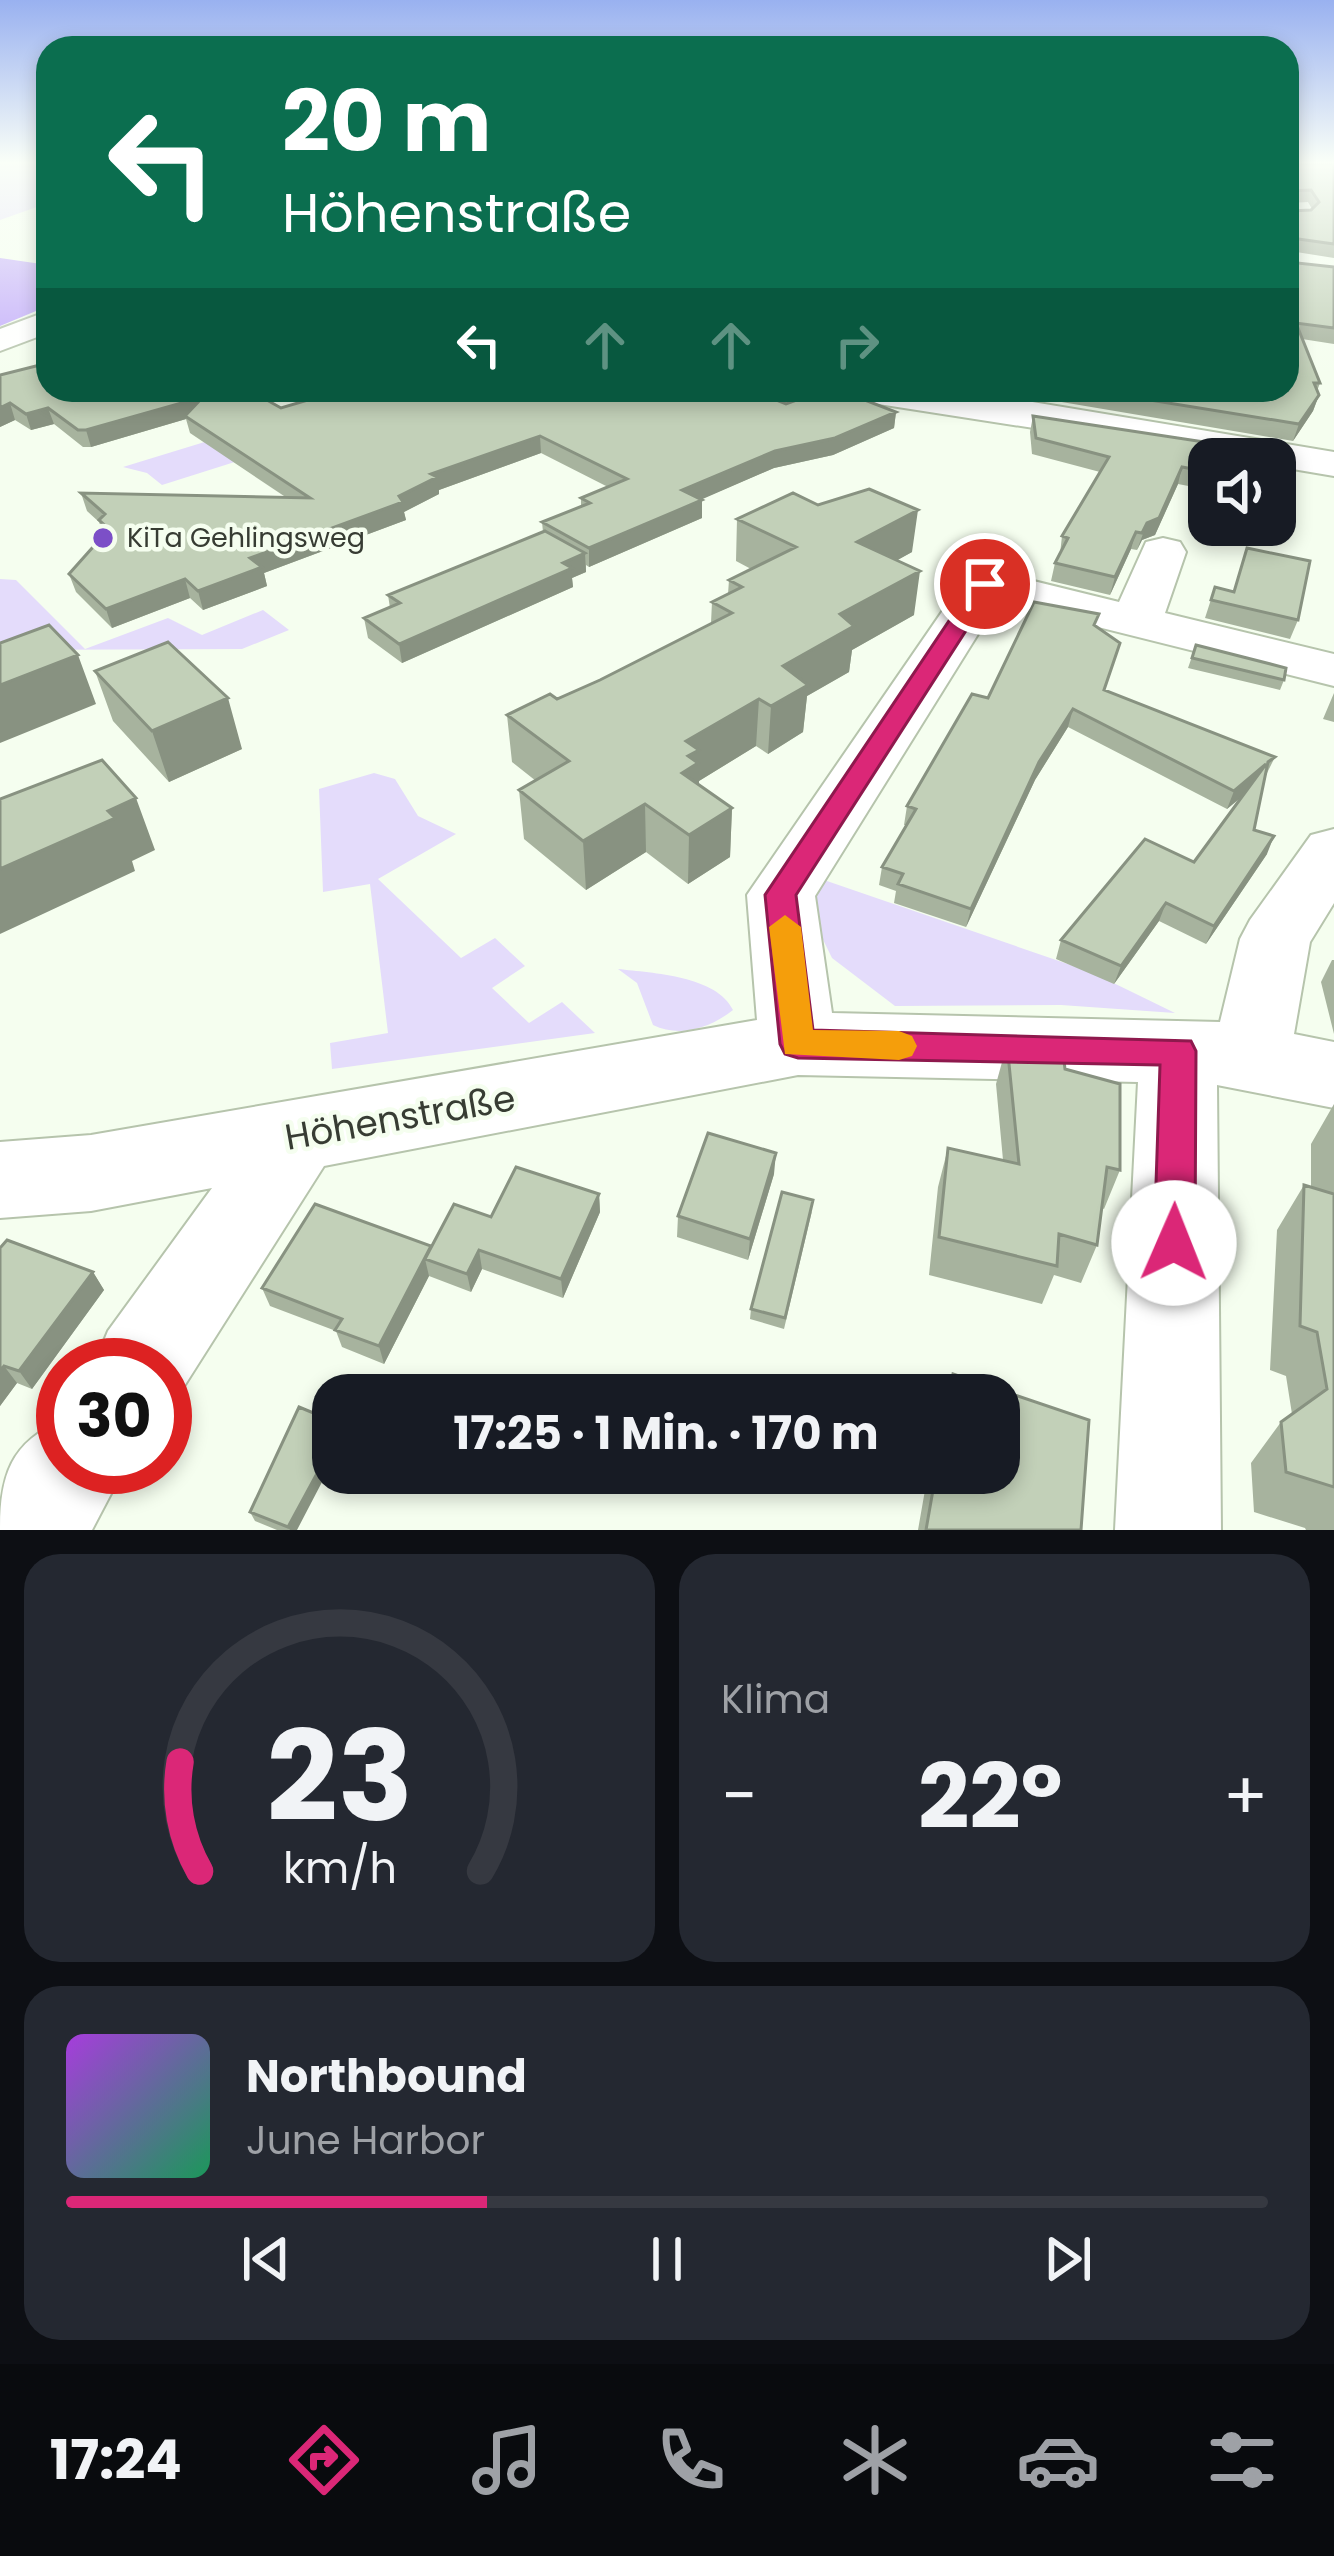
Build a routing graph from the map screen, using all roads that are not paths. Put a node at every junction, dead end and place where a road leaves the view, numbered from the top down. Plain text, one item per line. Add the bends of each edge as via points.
1 (36, 326) edge
2 (0, 341) edge
3 (1024, 402) edge
4 (1334, 464) edge
5 (1163, 552) dead end
6 (1137, 621) junction
7 (1334, 670) edge
8 (1334, 851) edge
9 (1305, 941) edge
10 (798, 1044) junction
11 (1214, 1053) junction
12 (1334, 1075) edge
13 (297, 1137) junction
14 (0, 1180) edge
15 (160, 1338) edge
16 (55, 1494) edge
17 (30, 1530) edge
18 (1168, 1530) edge

1 - 2 street
3 - 4 street via 1189,423
5 - 6 street
6 - 7 street
6 - 10 street via 985,584 781,895
8 - 9 street
9 - 11 street
10 - 11 street, Höhenstraße
10 - 13 street, Höhenstraße
11 - 12 street, Höhenstraße
11 - 18 street
13 - 14 street, Höhenstraße via 91,1173
13 - 15 street
16 - 17 street

